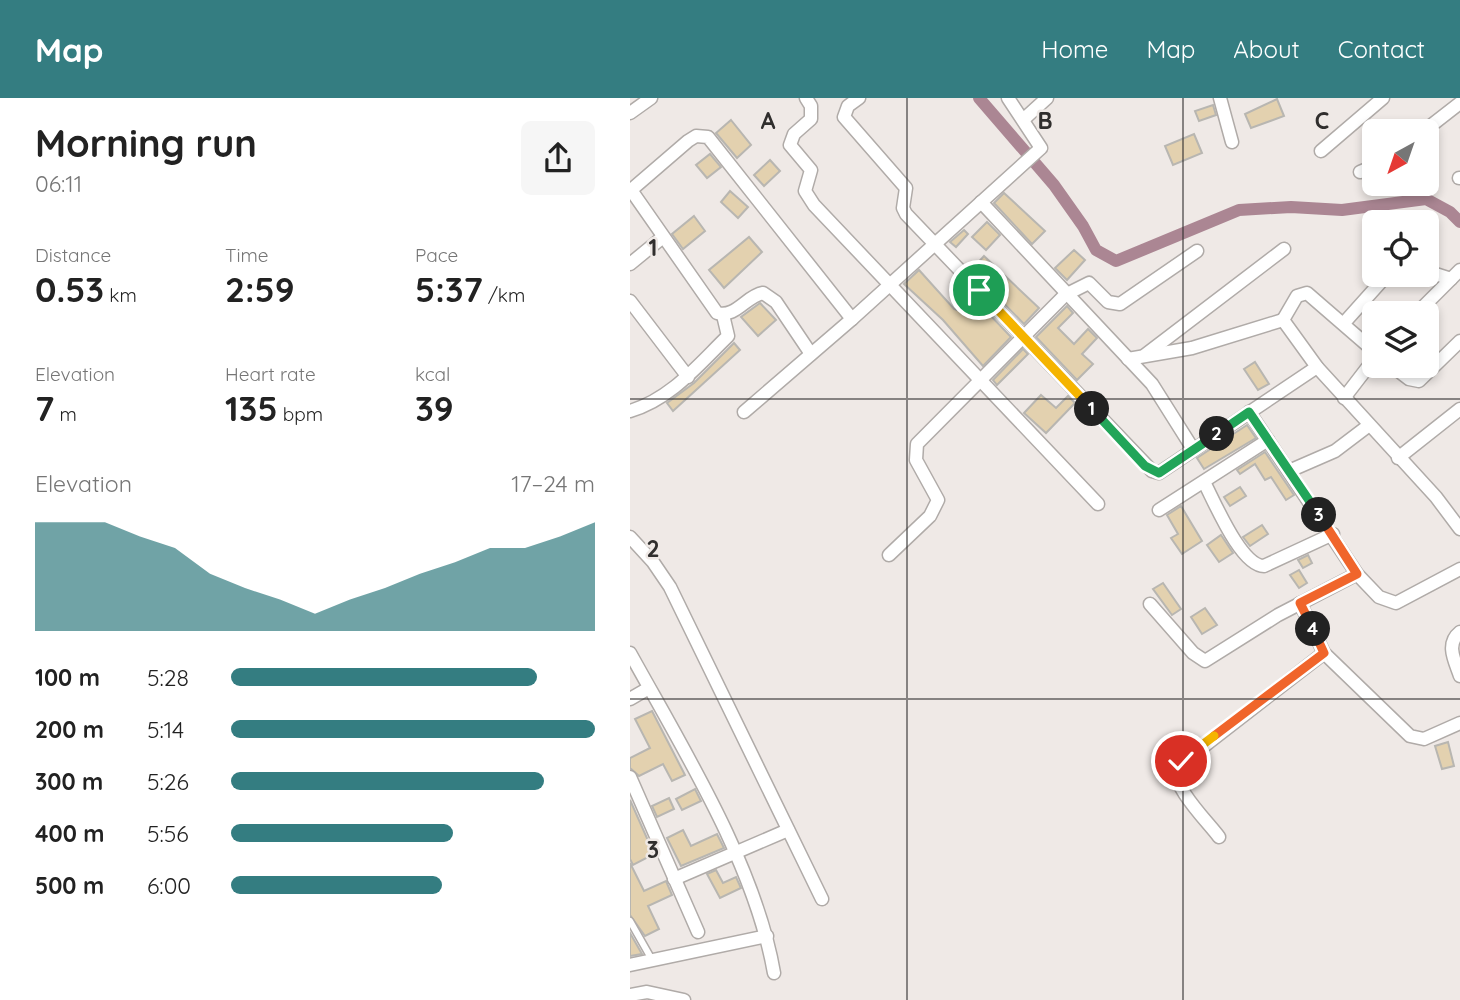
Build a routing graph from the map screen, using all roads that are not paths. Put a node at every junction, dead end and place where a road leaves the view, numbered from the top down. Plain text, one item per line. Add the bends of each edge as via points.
1 (650, 98) edge
2 (806, 98) edge
3 (859, 98) edge
4 (1008, 98) edge
5 (1047, 98) edge
6 (1220, 98) edge
7 (1383, 98) edge
8 (1460, 103) edge
9 (630, 114) edge
10 (1024, 119) junction
11 (1439, 119) edge
12 (1233, 142) dead end
13 (1321, 151) dead end
14 (631, 190) edge
15 (981, 202) junction
16 (663, 237) junction
17 (935, 244) junction
18 (1284, 249) dead end
19 (1197, 251) dead end
20 (630, 264) edge
21 (1456, 275) edge
22 (889, 284) junction
23 (1376, 287) edge
24 (1065, 295) junction
25 (630, 301) edge
26 (1429, 301) edge
27 (723, 315) junction
28 (852, 319) junction
29 (1283, 320) junction
30 (1344, 323) junction
31 (1024, 336) junction
32 (1362, 340) edge
33 (1460, 341) edge
34 (811, 354) junction
35 (1144, 356) junction
36 (1128, 359) junction
37 (1439, 361) edge
38 (1317, 367) junction
39 (1362, 374) edge
40 (688, 377) junction
41 (979, 380) junction
42 (1343, 398) junction
43 (1460, 409) edge
44 (630, 411) edge
45 (744, 412) dead end
46 (1249, 412) junction
47 (1368, 426) junction
48 (1268, 440) junction
49 (1193, 450) junction
50 (1398, 458) junction
51 (1289, 471) junction
52 (1204, 482) junction
53 (1098, 504) dead end
54 (1159, 510) dead end
55 (1460, 529) edge
56 (1333, 534) junction
57 (630, 537) edge
58 (889, 555) dead end
59 (1460, 569) edge
60 (1357, 574) junction
61 (1300, 603) junction
62 (1150, 604) dead end
63 (1460, 632) edge
64 (630, 653) edge
65 (1324, 653) junction
66 (1460, 676) edge
67 (649, 688) junction
68 (630, 699) edge
69 (1460, 723) edge
70 (630, 777) edge
71 (788, 830) junction
72 (1219, 837) dead end
73 (735, 854) junction
74 (674, 879) junction
75 (821, 899) dead end
76 (630, 921) edge
77 (698, 932) dead end
78 (767, 936) junction
79 (651, 958) junction
80 (630, 965) edge
81 (774, 973) dead end
82 (630, 995) edge
83 (684, 1000) edge

1 - 9 street
2 - 22 street via 811,119 794,134 790,145 811,170 805,191
3 - 17 street via 848,106 844,117 906,188 906,214
4 - 10 street
5 - 10 street
6 - 12 street
7 - 13 street
8 - 11 street
10 - 15 street via 1041,148
14 - 16 street
14 - 28 street via 688,141 708,137
15 - 17 street
15 - 24 street
16 - 20 street
16 - 27 street via 710,306
17 - 22 street
17 - 31 street
18 - 35 street
19 - 24 street via 1120,304 1108,302 1089,283
21 - 26 street
22 - 28 street
22 - 41 street
23 - 30 street
24 - 31 street
24 - 36 street
25 - 40 street
27 - 34 street via 764,293 776,302
27 - 40 street via 727,336
28 - 34 street
29 - 30 street via 1301,293 1313,297
29 - 35 street via 1192,348
29 - 38 street
30 - 32 street
31 - 41 street
31 - 49 street via 1152,471 1159,473
33 - 37 street
34 - 45 street
35 - 36 street
36 - 49 street via 1161,397
38 - 42 street
38 - 46 street
39 - 42 street
40 - 44 street via 650,404
41 - 53 street
41 - 58 street via 917,444 916,460 938,500 930,516
42 - 47 street
43 - 50 street
46 - 48 street
46 - 49 street
47 - 50 street
47 - 51 street via 1335,452
48 - 51 street
48 - 52 street
50 - 55 street
51 - 56 street
52 - 54 street
52 - 56 street via 1245,556 1257,566
56 - 60 street
57 - 71 street via 670,587
59 - 60 street via 1396,603 1378,597
60 - 61 street
61 - 62 street via 1205,661
61 - 65 street
63 - 66 street via 1452,642
64 - 67 street
65 - 69 street via 1416,739
65 - 72 street via 1177,767 1179,785
67 - 68 street
67 - 73 street
70 - 74 street
71 - 73 street
71 - 75 street
73 - 74 street
73 - 78 street
74 - 77 street
76 - 79 lane
78 - 79 street
78 - 81 street
79 - 80 street
82 - 83 street via 647,992

